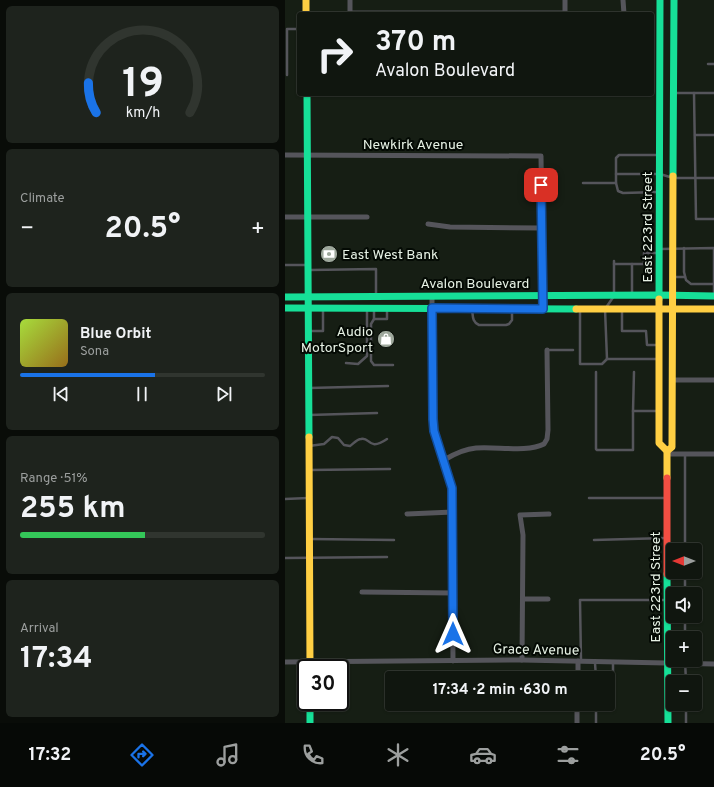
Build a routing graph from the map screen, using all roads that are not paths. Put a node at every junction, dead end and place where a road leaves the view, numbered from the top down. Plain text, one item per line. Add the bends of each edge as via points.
1 (306, 0) edge
2 (350, 0) edge
3 (565, 0) edge
4 (623, 0) edge
5 (660, 0) edge
6 (674, 0) edge
7 (306, 12) edge
8 (350, 12) edge
9 (565, 12) edge
10 (624, 12) edge
11 (297, 29) edge
12 (707, 64) dead end
13 (714, 64) edge
14 (287, 75) dead end
15 (673, 93) junction
16 (714, 93) edge
17 (694, 94) junction
18 (307, 96) edge
19 (695, 135) junction
20 (714, 135) edge
21 (285, 155) edge
22 (660, 155) junction
23 (307, 156) junction
24 (616, 174) junction
25 (660, 174) junction
26 (673, 178) junction
27 (695, 178) junction
28 (714, 178) edge
29 (583, 183) dead end
30 (616, 183) junction
31 (660, 192) junction
32 (285, 217) edge
33 (307, 217) junction
34 (367, 217) dead end
35 (714, 219) edge
36 (428, 224) dead end
37 (542, 228) junction
38 (684, 248) junction
39 (714, 248) edge
40 (673, 249) junction
41 (660, 251) junction
42 (632, 264) junction
43 (285, 265) edge
44 (308, 267) junction
45 (673, 277) junction
46 (685, 277) junction
47 (714, 284) edge
48 (660, 295) junction
49 (673, 295) junction
50 (432, 296) junction
51 (543, 296) junction
52 (614, 296) junction
53 (631, 296) junction
54 (714, 296) edge
55 (285, 297) edge
56 (308, 297) junction
57 (376, 297) junction
58 (285, 308) edge
59 (308, 308) junction
60 (323, 308) junction
61 (371, 308) junction
62 (387, 308) junction
63 (432, 308) junction
64 (472, 308) junction
65 (512, 308) junction
66 (543, 309) junction
67 (580, 309) junction
68 (605, 309) junction
69 (622, 309) junction
70 (659, 309) junction
71 (672, 309) junction
72 (714, 309) edge
73 (374, 319) junction
74 (308, 331) junction
75 (659, 345) junction
76 (547, 350) joint
77 (573, 350) dead end
78 (607, 359) junction
79 (659, 359) junction
80 (346, 363) dead end
81 (393, 365) dead end
82 (596, 372) dead end
83 (633, 372) dead end
84 (672, 380) junction
85 (714, 380) edge
86 (388, 386) dead end
87 (309, 388) junction
88 (633, 411) junction
89 (660, 411) junction
90 (377, 413) dead end
91 (309, 415) junction
92 (387, 439) dead end
93 (309, 446) junction
94 (667, 452) junction
95 (685, 454) junction
96 (714, 454) edge
97 (444, 460) junction
98 (390, 469) dead end
99 (309, 470) junction
100 (309, 498) junction
101 (589, 498) dead end
102 (667, 498) junction
103 (285, 499) edge
104 (453, 512) junction
105 (407, 514) dead end
106 (549, 514) dead end
107 (668, 538) junction
108 (309, 539) junction
109 (394, 540) dead end
110 (594, 540) dead end
111 (685, 543) edge
112 (310, 557) junction
113 (387, 557) dead end
114 (285, 558) edge
115 (668, 587) edge
116 (362, 592) dead end
117 (453, 593) junction
118 (523, 599) junction
119 (548, 599) dead end
120 (666, 600) edge
121 (310, 659) edge
122 (522, 660) junction
123 (453, 661) junction
124 (285, 662) edge
125 (579, 662) junction
126 (595, 662) junction
127 (613, 662) junction
128 (297, 663) edge
129 (666, 663) edge
130 (702, 663) edge
131 (349, 664) edge
132 (714, 664) edge
133 (668, 667) edge
134 (578, 671) edge
135 (595, 671) edge
136 (613, 671) edge
137 (310, 711) edge
138 (577, 711) edge
139 (596, 711) edge
140 (686, 711) edge
141 (310, 723) edge
142 (577, 723) edge
143 (596, 723) edge
144 (668, 723) edge
145 (686, 723) edge

1 - 7 main road
2 - 8 street
3 - 9 street
4 - 10 street
5 - 22 main road, East 223rd Street
6 - 15 main road, East 223rd Street
11 - 14 lane via 287,29
12 - 13 lane
15 - 17 lane
15 - 26 main road, East 223rd Street
16 - 17 lane
17 - 19 lane
18 - 23 main road
19 - 20 lane
19 - 27 lane
21 - 23 street, Newkirk Avenue
22 - 24 lane via 618,156
22 - 25 main road, East 223rd Street
23 - 33 main road
23 - 37 street, Newkirk Avenue via 541,156
24 - 25 lane
24 - 30 lane
25 - 26 lane
25 - 31 main road, East 223rd Street
26 - 27 lane
26 - 40 main road, East 223rd Street
27 - 28 lane
27 - 35 lane via 696,219
29 - 30 lane
30 - 31 lane via 619,192
31 - 41 main road, East 223rd Street
32 - 33 street
33 - 34 street
33 - 44 main road
36 - 37 street via 450,227
37 - 51 street
38 - 39 lane
38 - 40 lane
38 - 46 lane
39 - 47 lane
40 - 41 lane
40 - 45 main road, East 223rd Street
41 - 42 lane via 644,253 644,264
41 - 48 main road, East 223rd Street
42 - 52 lane via 614,263
42 - 53 lane
43 - 44 lane
44 - 56 main road
44 - 57 lane via 376,269
45 - 46 lane
45 - 49 main road, East 223rd Street
46 - 47 lane via 690,283
47 - 54 lane
48 - 49 main road, Avalon Boulevard
48 - 53 main road, Avalon Boulevard
48 - 70 main road, East 223rd Street
49 - 54 main road, Avalon Boulevard
49 - 71 main road, East 223rd Street
50 - 51 main road, Avalon Boulevard
50 - 57 main road, Avalon Boulevard
50 - 63 street
51 - 52 main road, Avalon Boulevard
51 - 66 street
52 - 53 main road, Avalon Boulevard
52 - 68 lane
55 - 56 main road, Avalon Boulevard
56 - 57 main road, Avalon Boulevard
56 - 59 main road
58 - 59 main road, Avalon Boulevard
59 - 60 main road, Avalon Boulevard
59 - 74 main road
60 - 61 main road, Avalon Boulevard
60 - 74 lane via 323,331
61 - 62 main road, Avalon Boulevard
61 - 73 lane
61 - 80 lane via 367,356 358,364
62 - 63 main road, Avalon Boulevard
62 - 73 lane via 387,318
63 - 64 main road, Avalon Boulevard
63 - 97 street via 433,419 434,431
64 - 65 main road, Avalon Boulevard
64 - 65 lane via 476,324 506,326 512,320
65 - 66 main road, Avalon Boulevard
66 - 67 main road, Avalon Boulevard
67 - 68 main road, Avalon Boulevard
67 - 78 lane via 580,364 602,364
68 - 69 main road, Avalon Boulevard
68 - 78 lane
69 - 70 main road, Avalon Boulevard
69 - 75 lane via 622,331 646,331 647,345
70 - 71 main road, Avalon Boulevard
70 - 75 main road, East 223rd Street
71 - 72 main road, Avalon Boulevard
71 - 84 main road, East 223rd Street
73 - 81 lane via 371,324 372,364
74 - 87 main road
75 - 79 main road, East 223rd Street
76 - 77 lane
76 - 97 street via 548,430 544,444 532,448 464,450
78 - 79 lane
79 - 89 main road, East 223rd Street
82 - 88 lane via 597,450 633,450
83 - 88 lane
84 - 85 street
84 - 94 main road, East 223rd Street via 672,447
86 - 87 lane
87 - 91 main road
88 - 89 lane
89 - 94 main road, East 223rd Street via 659,443
90 - 91 lane
91 - 93 main road
92 - 93 lane via 373,445 361,439 350,446 333,437 324,444
93 - 99 main road
94 - 95 street
94 - 102 main road, East 223rd Street
95 - 96 street
95 - 111 lane
97 - 104 street via 452,488
98 - 99 lane
99 - 100 main road
100 - 103 lane
100 - 108 main road
101 - 102 lane
102 - 107 main road, East 223rd Street
104 - 105 street
104 - 117 street
106 - 118 street via 520,514 523,535
107 - 110 lane
107 - 115 main road, East 223rd Street
108 - 109 lane
108 - 112 main road
112 - 113 lane
112 - 114 lane
112 - 121 main road
116 - 117 street
117 - 123 street
118 - 119 street
118 - 122 street
120 - 125 lane via 580,600
122 - 123 street, Grace Avenue
122 - 125 street, Grace Avenue
123 - 131 street, Grace Avenue
124 - 128 street, Grace Avenue
125 - 126 street, Grace Avenue
125 - 134 street
126 - 127 street, Grace Avenue
126 - 135 lane
127 - 129 street, Grace Avenue
127 - 136 lane
130 - 132 street, Grace Avenue
133 - 144 main road, East 223rd Street
137 - 141 main road
138 - 142 street
139 - 143 lane
140 - 145 lane

